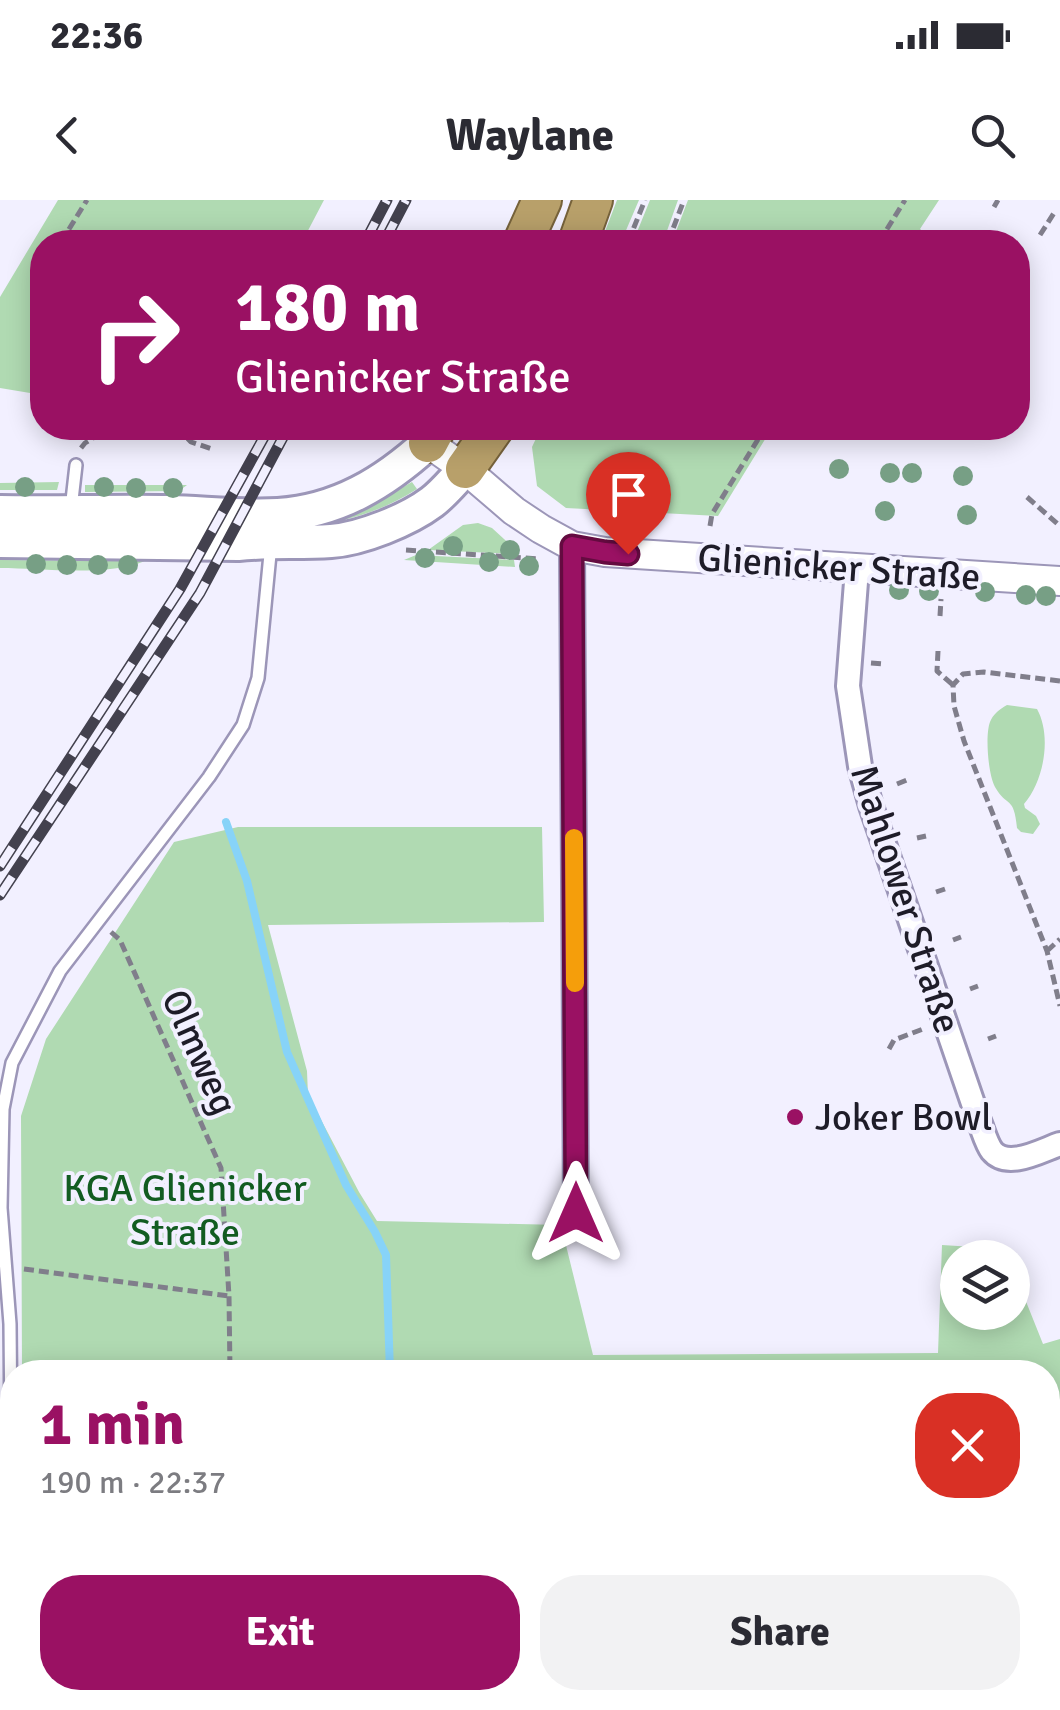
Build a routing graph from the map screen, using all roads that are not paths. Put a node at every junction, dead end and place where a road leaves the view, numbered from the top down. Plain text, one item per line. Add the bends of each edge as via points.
1 (542, 200) edge
2 (593, 200) edge
3 (528, 230) edge
4 (582, 230) edge
5 (427, 440) edge
6 (437, 440) edge
7 (486, 440) edge
8 (76, 465) road end
9 (465, 469) junction
10 (0, 512) edge
11 (71, 513) junction
12 (272, 528) junction
13 (0, 540) edge
14 (562, 553) junction
15 (857, 569) junction
16 (1060, 581) edge
17 (1060, 1144) edge
18 (576, 1213) dead end
19 (10, 1360) edge

1 - 3 highway
2 - 4 highway
5 - 12 main road, Glienicker Straße via 382,482
6 - 9 street, Glienicker Straße
7 - 9 highway
8 - 11 lane
9 - 12 main road, Glienicker Straße via 435,500 384,527 334,541
9 - 14 street, Glienicker Straße
10 - 11 main road, Glienicker Straße
11 - 12 main road, Glienicker Straße via 169,512
12 - 13 main road, Glienicker Straße via 238,544
12 - 19 lane via 258,678 243,725 60,971 12,1063 1,1208
14 - 15 street, Glienicker Straße
14 - 18 street
15 - 16 street, Glienicker Straße
15 - 17 street, Mahlower Straße via 848,686 860,766 979,1121 1000,1158

